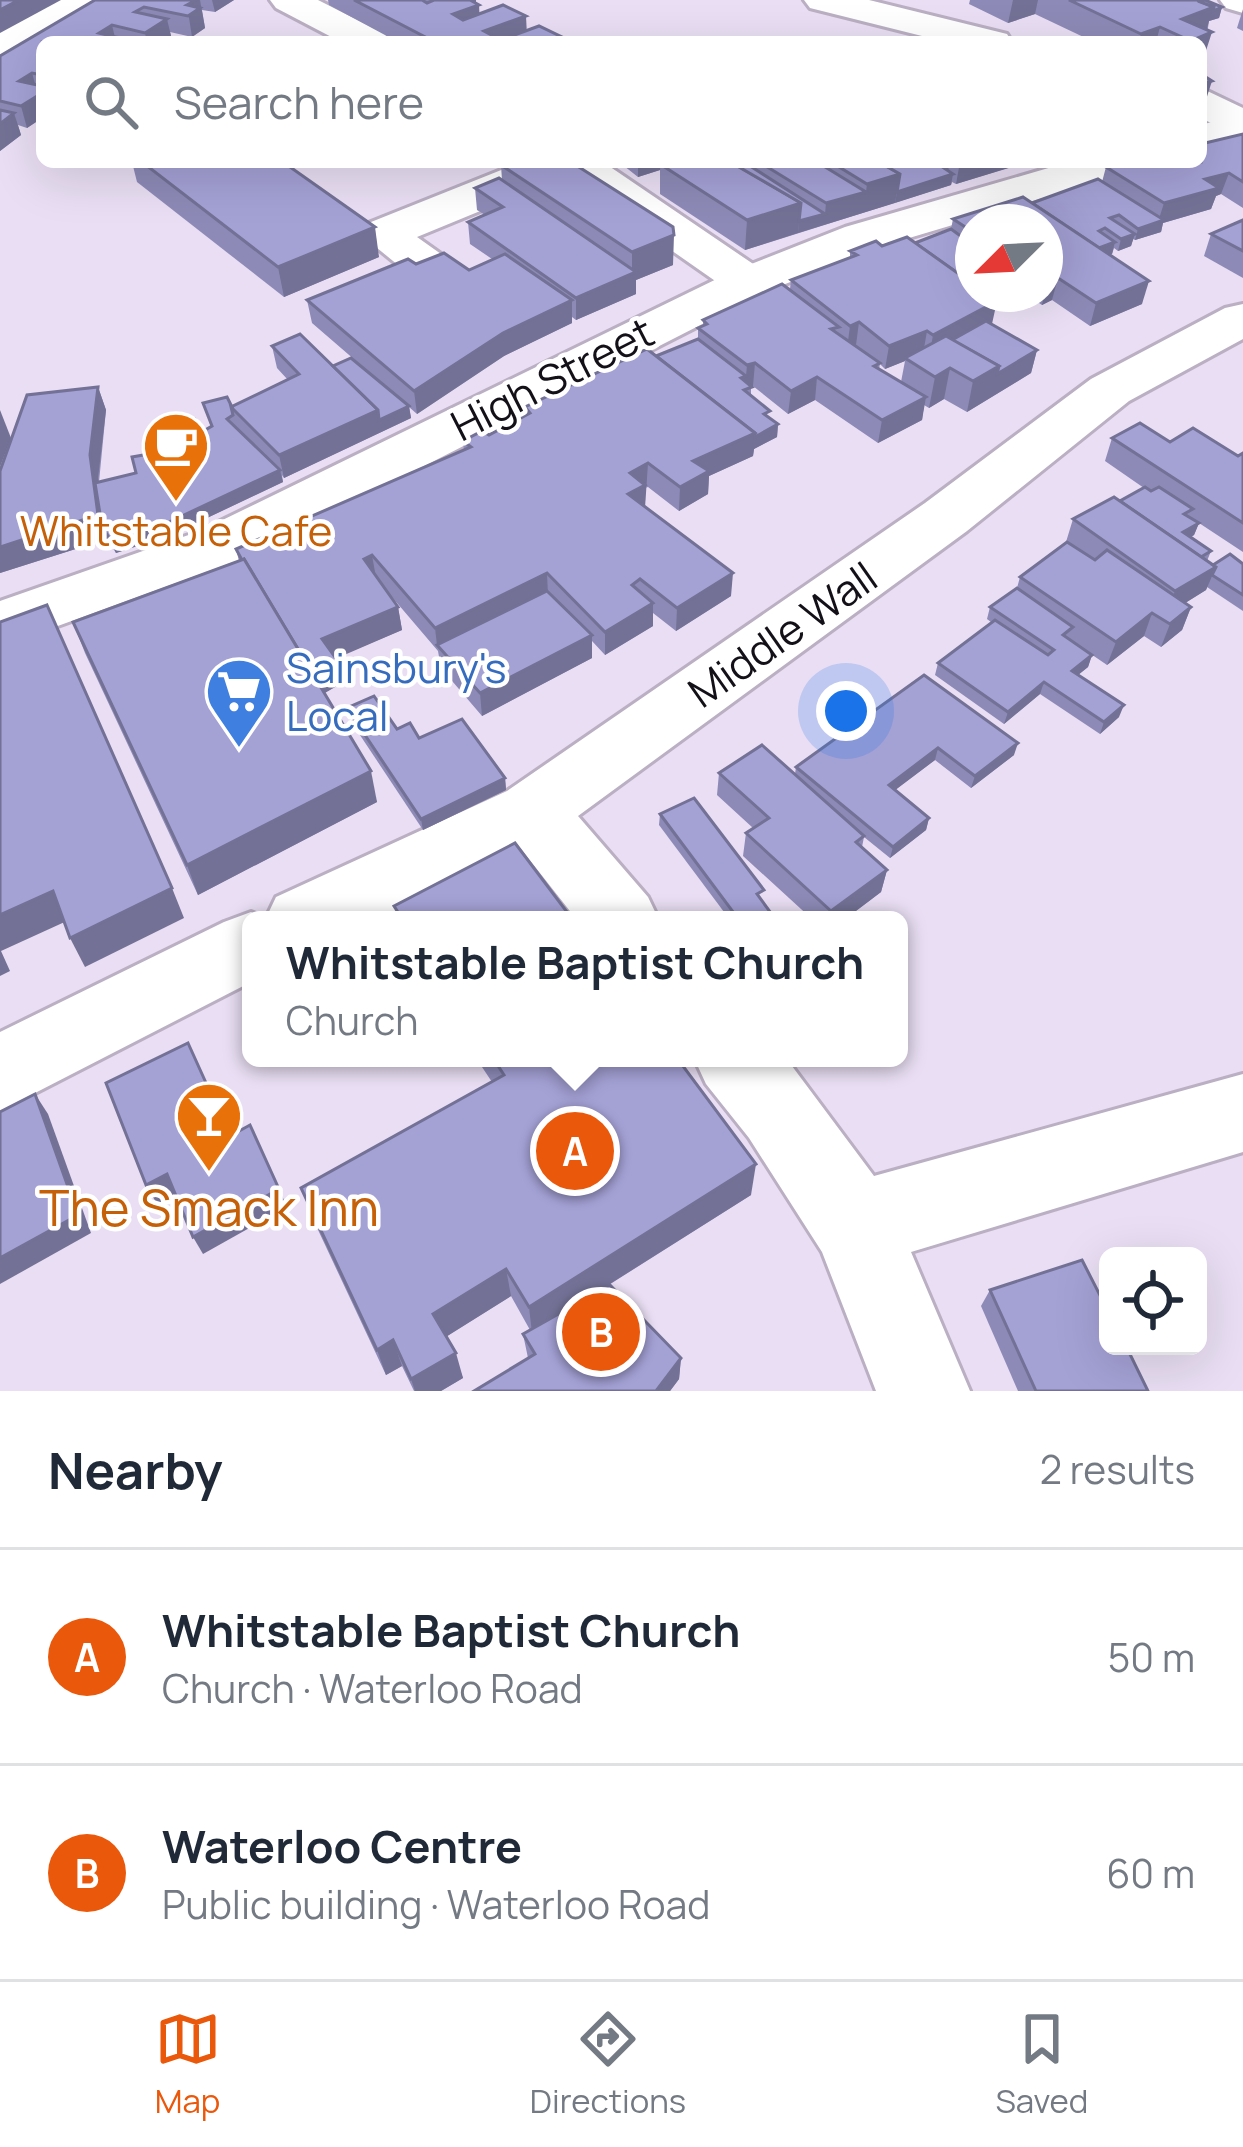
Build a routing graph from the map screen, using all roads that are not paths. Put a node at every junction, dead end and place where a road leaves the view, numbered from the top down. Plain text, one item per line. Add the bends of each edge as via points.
1 (85, 0) edge
2 (289, 0) edge
3 (823, 0) edge
4 (327, 16) junction
5 (289, 36) edge
6 (361, 36) edge
7 (969, 36) edge
8 (0, 48) edge
9 (1207, 104) edge
10 (1243, 126) edge
11 (1207, 136) edge
12 (545, 168) edge
13 (583, 168) edge
14 (1097, 168) edge
15 (748, 282) junction
16 (471, 299) edge
17 (1233, 336) edge
18 (0, 625) edge
19 (532, 811) junction
20 (322, 911) edge
21 (614, 911) edge
22 (242, 950) edge
23 (742, 1067) edge
24 (0, 1072) edge
25 (1243, 1114) edge
26 (855, 1225) junction
27 (923, 1391) edge

1 - 8 street
2 - 4 street
3 - 7 street
4 - 5 street
4 - 6 street
9 - 10 street
10 - 11 street
12 - 16 street via 383,235
13 - 15 street
14 - 15 street, High Street via 862,237
15 - 18 street, High Street via 220,544
17 - 19 street, Middle Wall via 1110,389 946,517
19 - 20 street, Middle Wall
19 - 21 street
22 - 24 street
23 - 26 street
25 - 26 street
26 - 27 street

